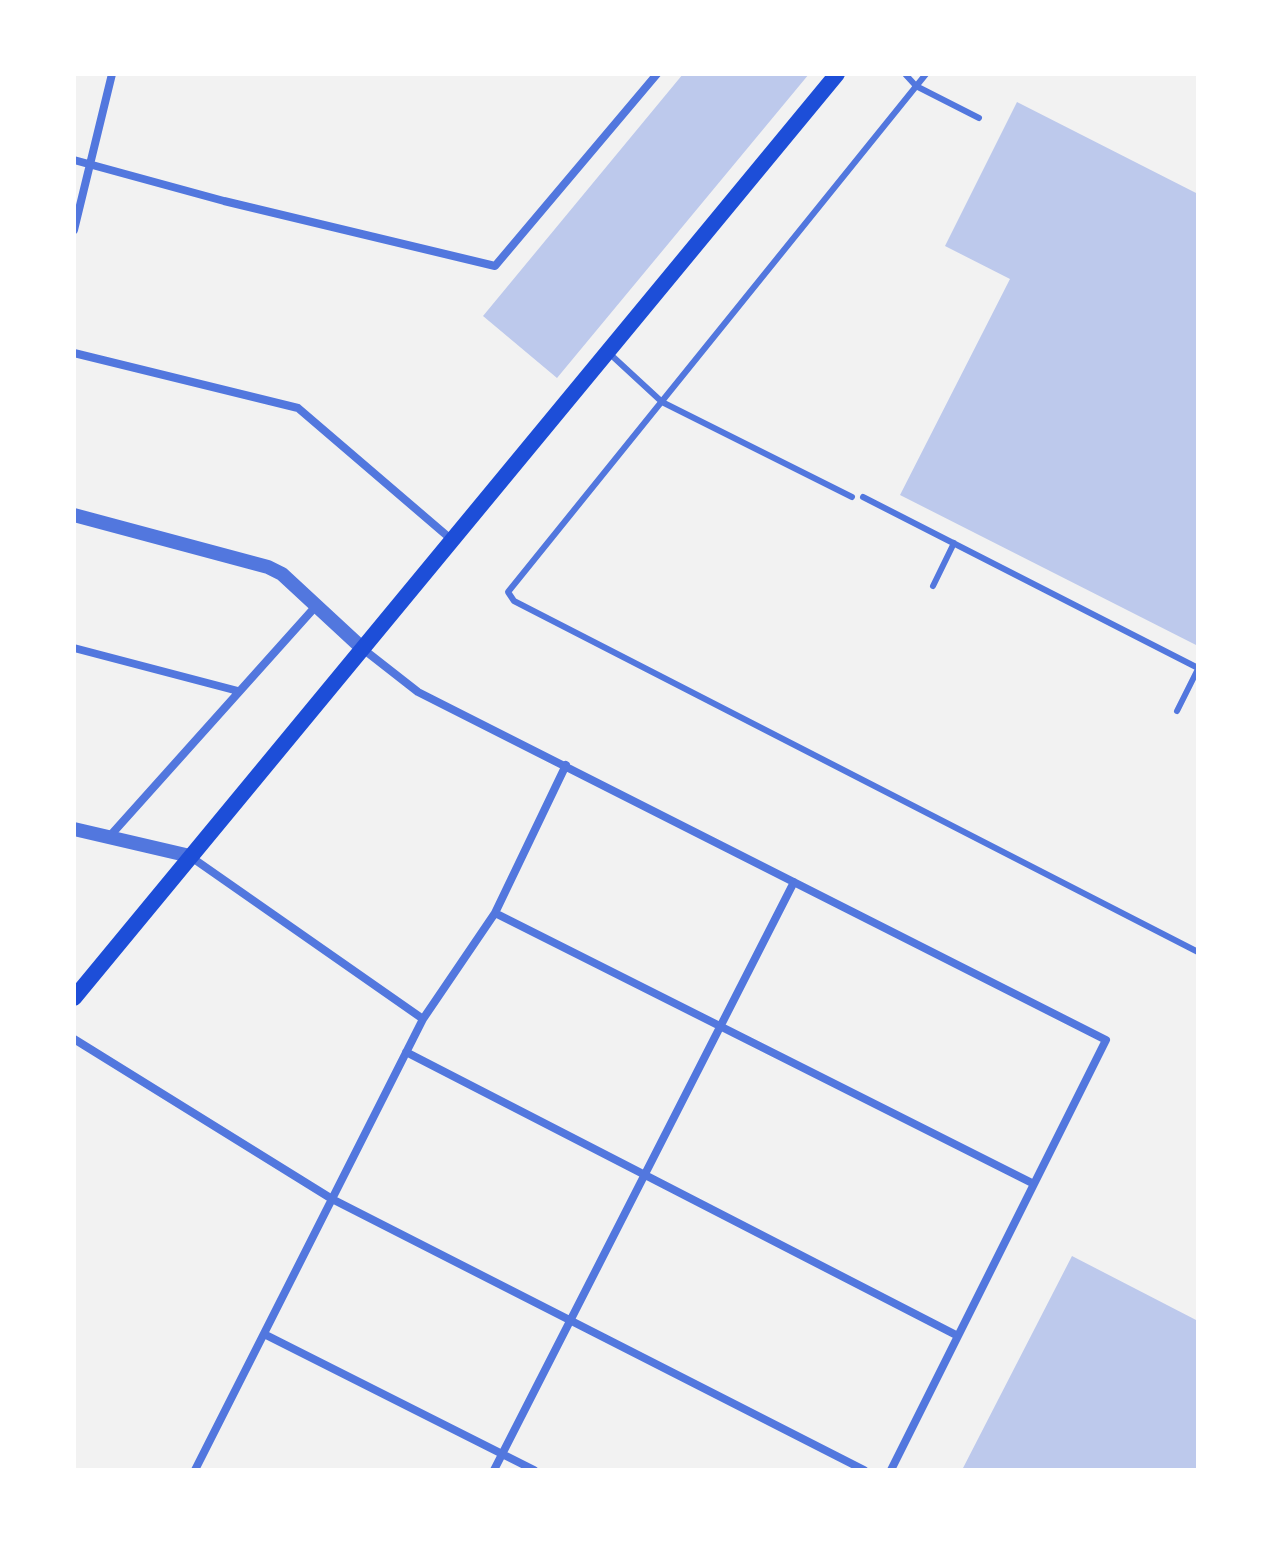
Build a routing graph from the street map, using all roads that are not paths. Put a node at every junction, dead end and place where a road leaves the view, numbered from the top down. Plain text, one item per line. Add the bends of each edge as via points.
1 (112, 74) edge
2 (657, 74) edge
3 (837, 74) edge
4 (905, 74) edge
5 (926, 74) edge
6 (916, 86) junction
7 (979, 118) dead end
8 (74, 160) edge
9 (90, 164) junction
10 (74, 230) edge
11 (608, 352) junction
12 (74, 353) edge
13 (662, 402) junction
14 (852, 497) dead end
15 (863, 497) dead end
16 (74, 515) edge
17 (452, 540) junction
18 (954, 543) junction
19 (933, 586) dead end
20 (316, 606) junction
21 (74, 648) edge
22 (363, 649) junction
23 (1198, 668) edge
24 (238, 691) junction
25 (1177, 711) dead end
26 (566, 765) junction
27 (74, 829) edge
28 (109, 837) junction
29 (190, 856) junction
30 (794, 882) junction
31 (495, 913) junction
32 (1198, 952) edge
33 (74, 998) edge
34 (423, 1019) junction
35 (720, 1027) junction
36 (74, 1039) edge
37 (406, 1052) junction
38 (644, 1177) junction
39 (1034, 1184) junction
40 (332, 1199) junction
41 (570, 1321) junction
42 (264, 1334) junction
43 (958, 1336) junction
44 (503, 1454) junction
45 (199, 1469) edge
46 (494, 1470) edge
47 (534, 1470) edge
48 (864, 1470) edge
49 (891, 1470) edge

1 - 9 street
2 - 9 street via 495,266
3 - 11 main road
4 - 6 lane
5 - 6 lane
6 - 7 lane
6 - 13 lane
8 - 9 street
9 - 10 street
11 - 13 lane
11 - 17 main road
12 - 17 street via 298,408
13 - 14 lane
13 - 32 lane via 508,592 514,601
15 - 18 lane
16 - 20 street via 268,567
17 - 22 main road
18 - 19 lane
18 - 23 lane
20 - 22 street
20 - 24 street
21 - 24 street
22 - 26 street via 418,692
22 - 29 main road
23 - 25 lane
24 - 28 street
26 - 30 street
26 - 31 street
27 - 28 street
28 - 29 street
29 - 33 main road
29 - 34 street
30 - 35 street
30 - 39 street via 1106,1040
31 - 34 street
31 - 35 street
34 - 37 street
35 - 38 street
35 - 39 street
36 - 40 street
37 - 38 street
37 - 40 street
38 - 41 street
38 - 43 street
39 - 43 street
40 - 41 street
40 - 42 street
41 - 44 street
41 - 48 street
42 - 44 street
42 - 45 street
43 - 49 street
44 - 46 street
44 - 47 street

